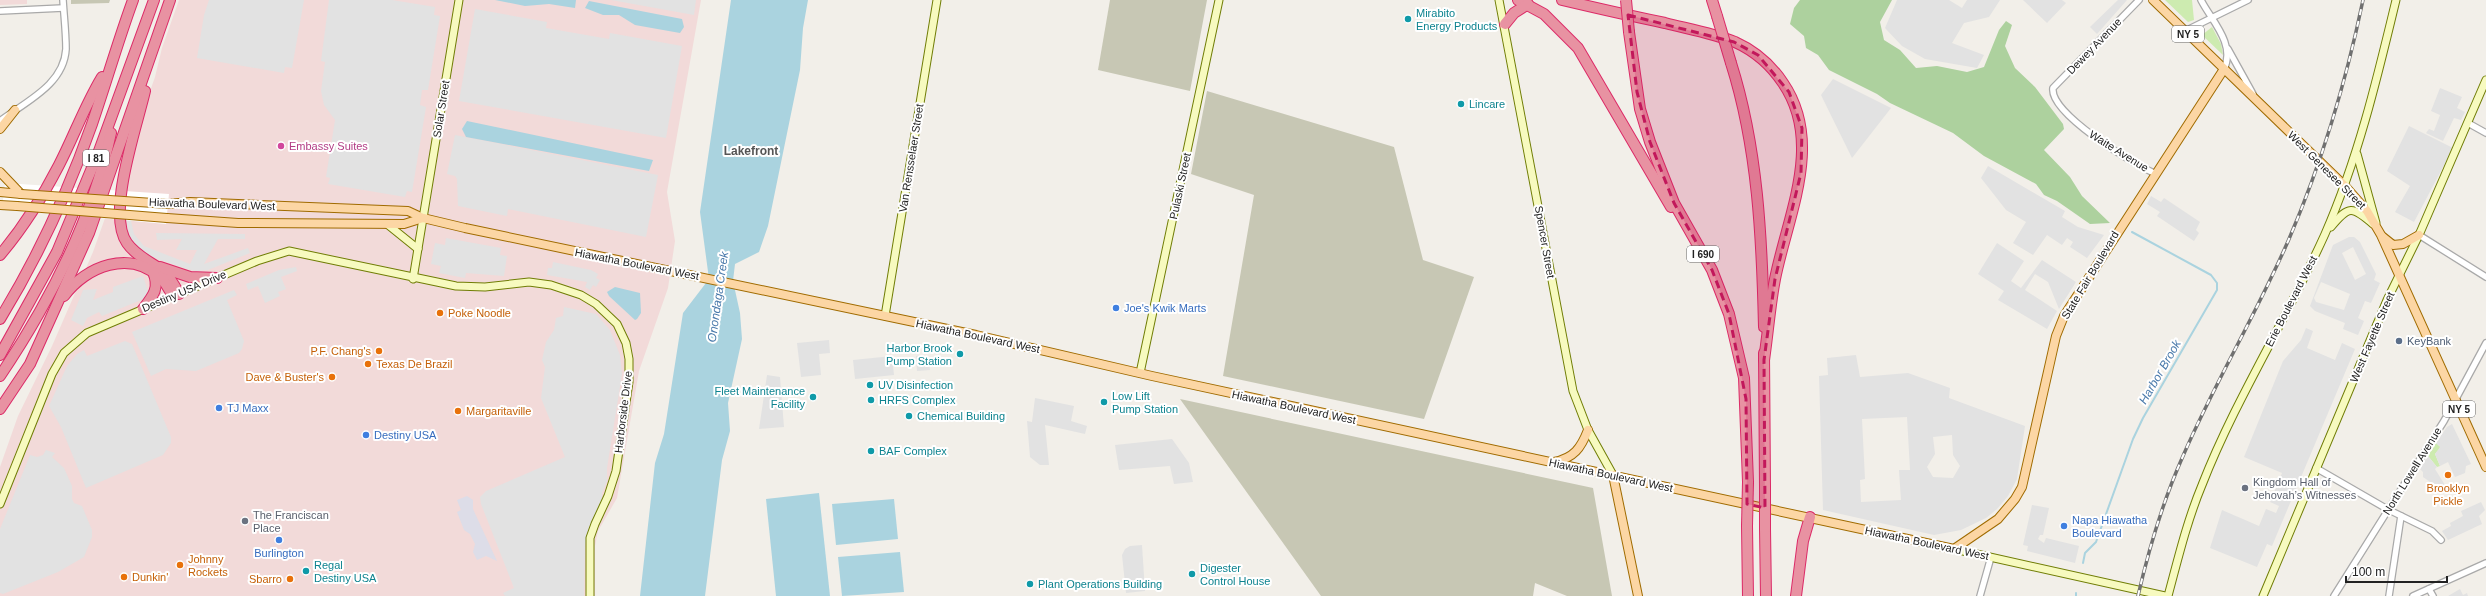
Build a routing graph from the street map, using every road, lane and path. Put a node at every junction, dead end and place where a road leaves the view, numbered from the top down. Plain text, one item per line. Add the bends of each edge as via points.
1 (63, 0) edge
2 (133, 0) edge
3 (154, 0) edge
4 (170, 0) edge
5 (459, 0) edge
6 (937, 0) edge
7 (1219, 0) edge
8 (1499, 0) edge
9 (1562, 0) edge
10 (1626, 0) edge
11 (1712, 0) edge
12 (2139, 0) edge
13 (2153, 0) edge
14 (2201, 0) edge
15 (2248, 0) edge
16 (2396, 0) edge
17 (1523, 2) edge
18 (63, 8) junction
19 (0, 11) edge
20 (2212, 18) junction
21 (1505, 24) junction
22 (2185, 31) junction
23 (156, 40) junction
24 (2224, 41) junction
25 (109, 65) junction
26 (2224, 68) junction
27 (2486, 80) edge
28 (2052, 93) joint
29 (2256, 99) junction
30 (116, 106) junction
31 (15, 110) junction
32 (0, 121) edge
33 (2468, 123) junction
34 (0, 129) edge
35 (2486, 133) edge
36 (2356, 152) junction
37 (0, 172) edge
38 (2154, 173) junction
39 (2345, 186) junction
40 (0, 192) edge
41 (22, 194) junction
42 (0, 205) edge
43 (423, 218) junction
44 (387, 224) junction
45 (2380, 232) junction
46 (2325, 234) junction
47 (2419, 235) junction
48 (1694, 239) junction
49 (418, 249) junction
50 (0, 255) edge
51 (153, 268) junction
52 (2486, 276) edge
53 (2399, 277) junction
54 (217, 278) junction
55 (413, 278) junction
56 (176, 295) junction
57 (143, 308) junction
58 (54, 309) junction
59 (26, 310) junction
60 (885, 316) junction
61 (0, 319) edge
62 (2486, 343) edge
63 (0, 350) edge
64 (0, 355) edge
65 (1764, 360) junction
66 (1140, 373) junction
67 (0, 376) edge
68 (2454, 400) junction
69 (0, 409) edge
70 (1588, 430) junction
71 (1550, 463) junction
72 (2486, 467) edge
73 (2316, 468) junction
74 (1613, 476) junction
75 (0, 504) edge
76 (2387, 510) junction
77 (2401, 516) junction
78 (1810, 517) junction
79 (2441, 540) dead end
80 (1954, 549) junction
81 (1991, 557) junction
82 (2486, 564) edge
83 (2429, 589) junction
84 (590, 596) edge
85 (1638, 596) edge
86 (1748, 596) edge
87 (1766, 596) edge
88 (1796, 596) edge
89 (1980, 596) edge
90 (2165, 596) edge
91 (2168, 596) edge
92 (2263, 596) edge
93 (2334, 596) edge
94 (2389, 596) edge
95 (2413, 596) edge
96 (2433, 596) edge

1 - 18 street
2 - 25 highway, I 81
3 - 30 highway, I 81
4 - 23 highway
5 - 43 street, Solar Street
6 - 60 street, Van Rensselaer Street
7 - 66 street, Pulaski Street
8 - 21 street, Spencer Street
9 - 65 highway via 1704,32 1734,42 1758,55 1790,92 1802,128 1803,155 1801,173 1775,279
10 - 48 highway, I 690, bridge via 1639,104 1650,142 1674,203
11 - 65 highway, bridge via 1731,63 1750,146 1759,210
12 - 28 street, Dewey Avenue via 2053,88
13 - 22 main road, West Genesee Street / NY 5
14 - 20 street
15 - 20 street
16 - 36 street, Erie Boulevard West
17 - 21 highway
17 - 48 highway via 1544,14 1578,48 1662,194
18 - 19 street
18 - 31 street via 66,49 63,64 50,85
20 - 22 street
20 - 24 street
21 - 70 street, Spencer Street via 1569,373 1576,404
22 - 26 main road, West Genesee Street / NY 5
23 - 51 highway via 118,214 119,228 126,243
23 - 58 highway via 89,233
24 - 26 street via 2227,57
24 - 29 street
25 - 50 highway via 90,96 59,166 25,221
25 - 61 highway, I 81 via 92,124 49,229
26 - 29 main road, West Genesee Street / NY 5
26 - 38 main road, State Fair Boulevard
27 - 33 street, West Fayette Street
28 - 38 street, Waite Avenue via 2057,103 2098,140
29 - 39 main road, West Genesee Street / NY 5
30 - 59 highway, I 81 via 57,252
30 - 67 highway via 106,158 91,202 67,258
31 - 32 street
31 - 34 main road
33 - 35 street
33 - 47 street, West Fayette Street
36 - 39 street, Erie Boulevard West
36 - 45 street
37 - 41 main road
38 - 80 main road, State Fair Boulevard via 2062,320 2056,336 2026,473 2016,498 1993,523
39 - 45 main road, West Genesee Street / NY 5 via 2367,211
39 - 46 street, Erie Boulevard West
40 - 41 main road, Hiawatha Boulevard West
41 - 43 main road, Hiawatha Boulevard West, bridge via 168,204 190,202 408,211
42 - 44 main road, Hiawatha Boulevard West, bridge via 238,223
43 - 44 main road, Hiawatha Boulevard West via 404,224
43 - 49 street
43 - 60 main road, Hiawatha Boulevard West
44 - 49 street
45 - 46 street via 2357,211 2348,210
45 - 47 main road via 2394,245 2403,244
45 - 53 main road, West Genesee Street / NY 5
46 - 91 street, Erie Boulevard West via 2229,423 2202,485
47 - 52 street
47 - 53 street, West Fayette Street
48 - 86 highway, I 690, bridge via 1717,282 1729,314 1746,399
49 - 55 street
51 - 54 highway via 190,277
51 - 56 highway
51 - 57 highway via 157,287 154,296
51 - 58 highway via 124,263 94,269 74,284
53 - 68 main road, West Genesee Street / NY 5
53 - 73 street, West Fayette Street
54 - 55 street, Destiny USA Drive via 289,251
54 - 56 street, Destiny USA Drive
55 - 84 street, Harborside Drive via 471,288 529,282 552,284 596,304 617,324 628,349 629,382 616,471 590,538
56 - 57 street, Destiny USA Drive
57 - 75 street, Destiny USA Drive via 87,333 64,353 52,374
58 - 69 highway via 30,364
59 - 63 highway, I 81
59 - 64 highway
60 - 66 main road, Hiawatha Boulevard West
62 - 68 street, North Lowell Avenue
65 - 87 highway, bridge
66 - 71 main road, Hiawatha Boulevard West
68 - 72 main road, West Genesee Street / NY 5
68 - 76 street, North Lowell Avenue
70 - 71 main road via 1583,444 1576,453 1561,461
70 - 74 street, Spencer Street
71 - 74 main road, Hiawatha Boulevard West
73 - 76 street
73 - 92 street, West Fayette Street
74 - 78 main road, Hiawatha Boulevard West
74 - 85 main road
76 - 77 street
76 - 93 street, North Lowell Avenue
77 - 79 street via 2432,531
77 - 94 street
78 - 80 main road, Hiawatha Boulevard West
78 - 88 highway via 1803,541
80 - 81 street, Hiawatha Boulevard West
81 - 89 street
81 - 90 street, Hiawatha Boulevard West
82 - 83 street
83 - 95 street
83 - 96 street

